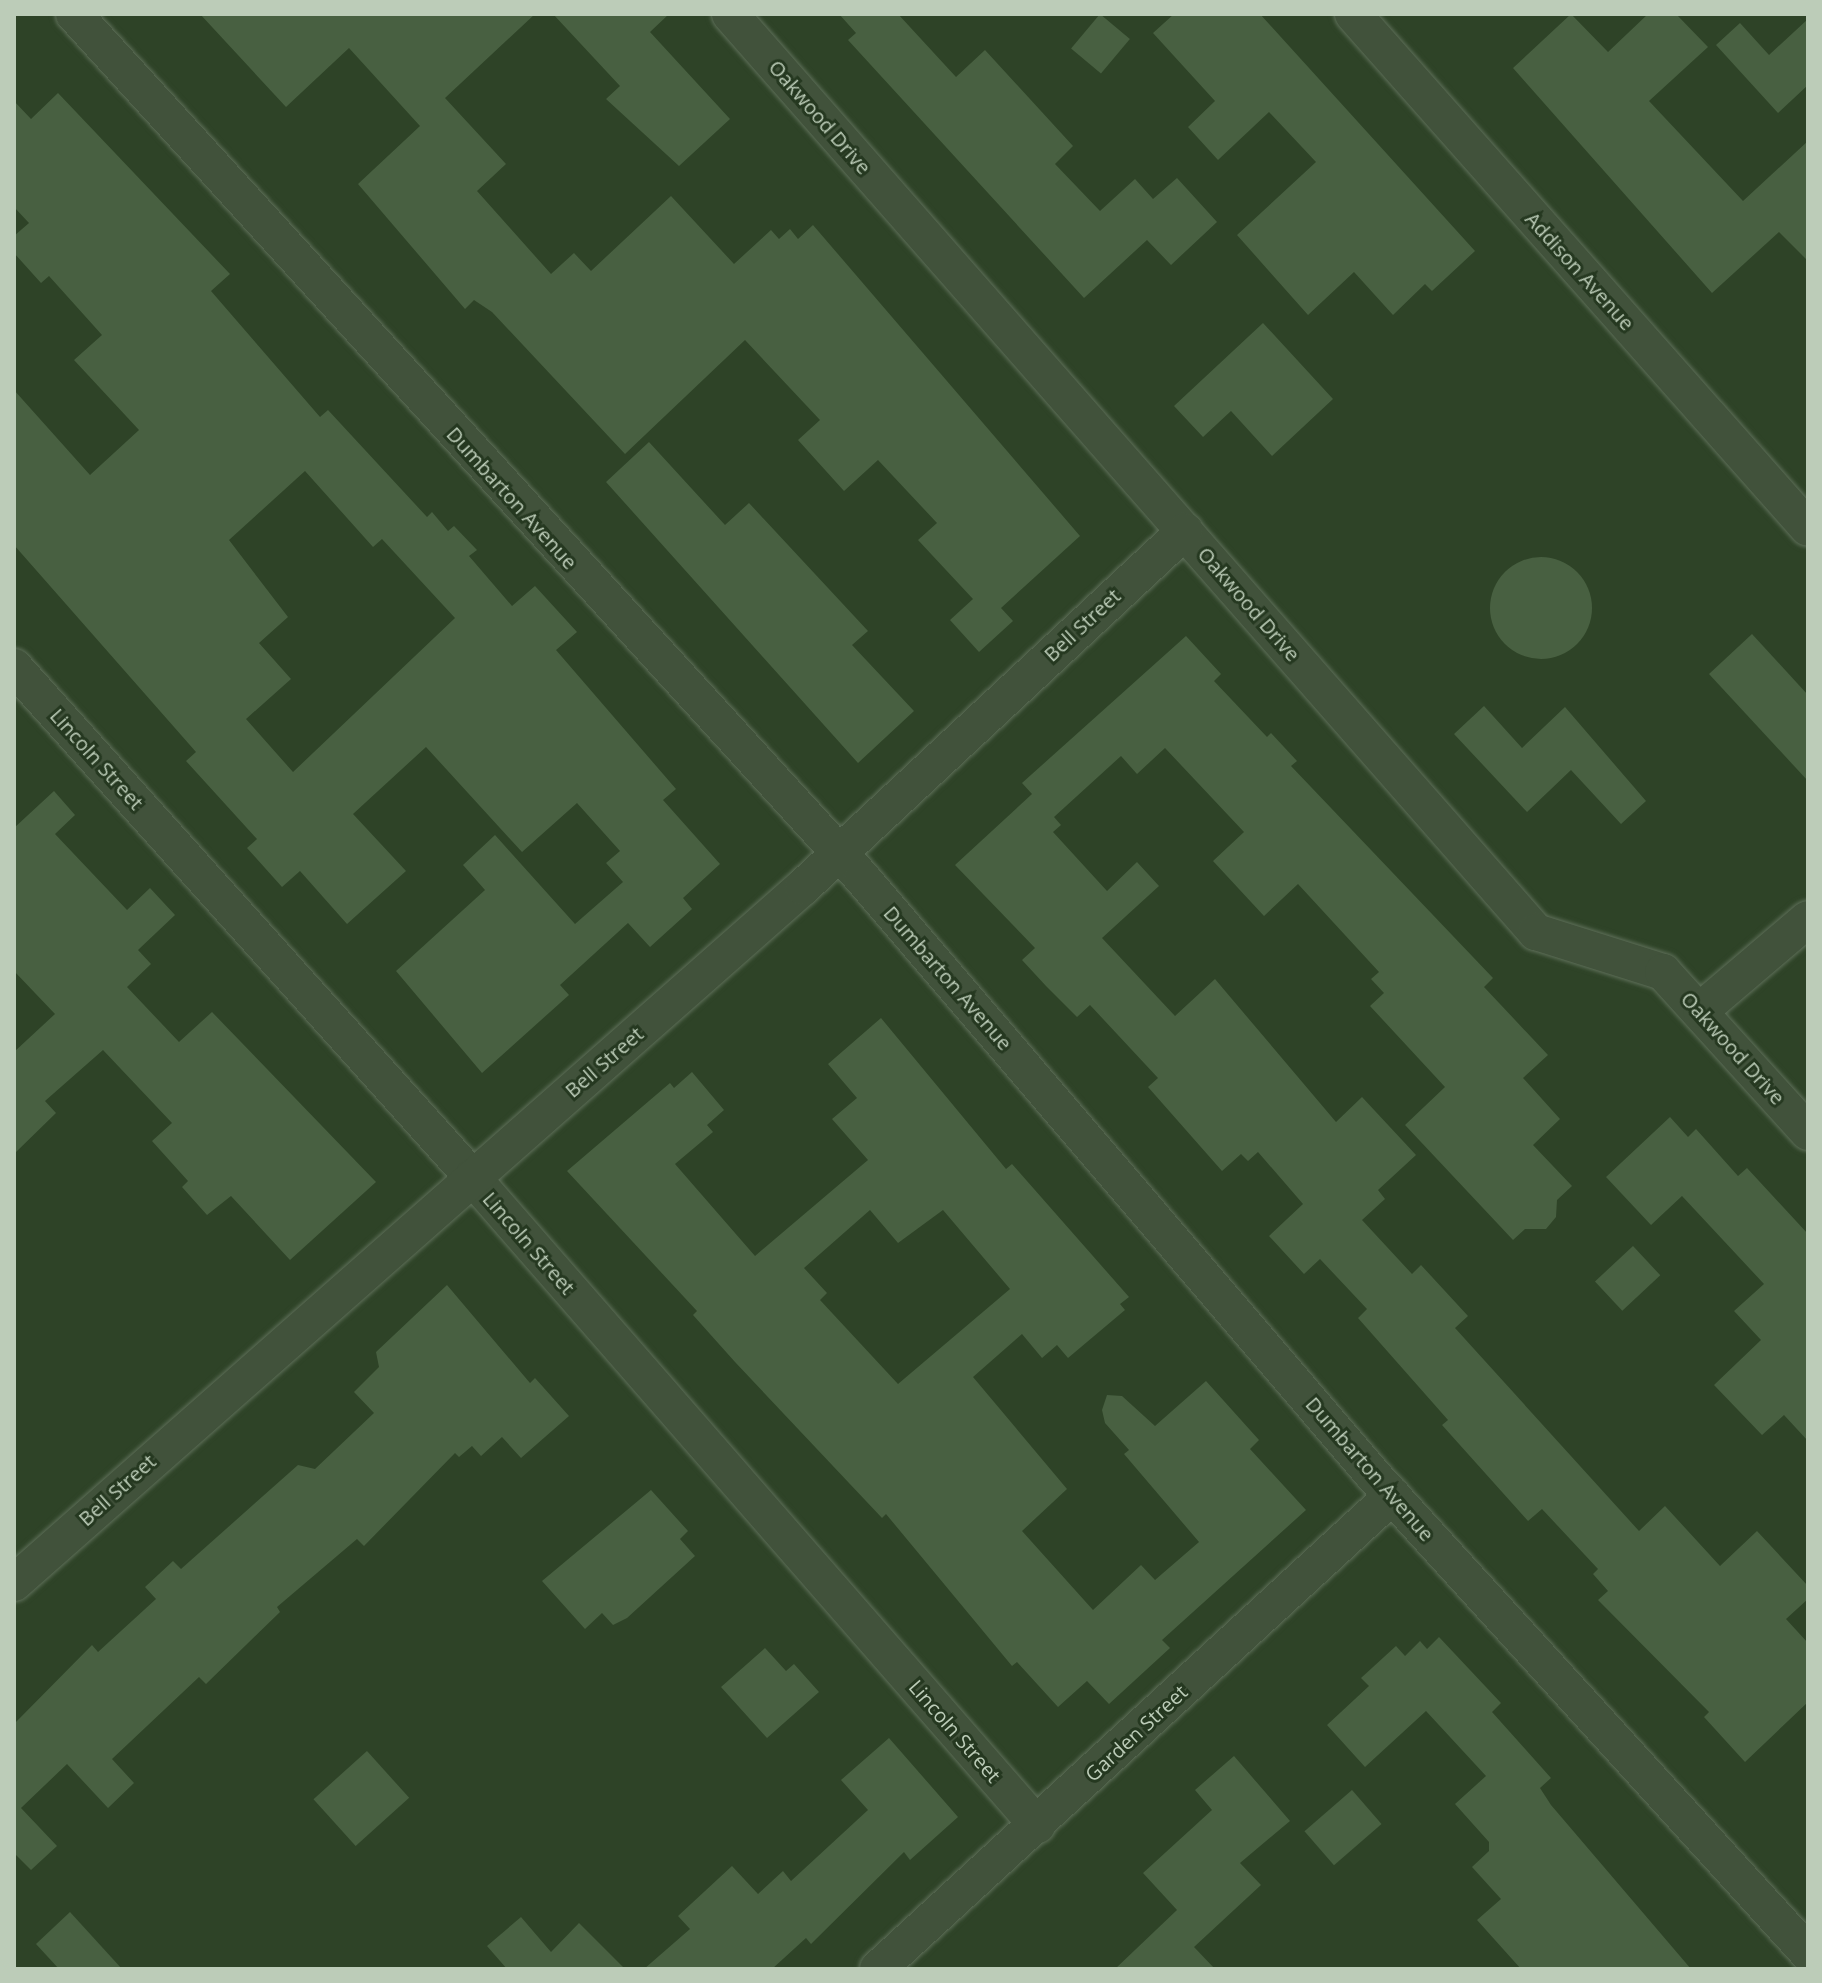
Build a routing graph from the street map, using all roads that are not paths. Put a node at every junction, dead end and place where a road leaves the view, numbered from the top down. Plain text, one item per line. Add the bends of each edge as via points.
1 (74, 14) edge
2 (730, 14) edge
3 (1353, 14) edge
4 (1808, 528) edge
5 (1185, 531) junction
6 (14, 667) edge
7 (837, 853) junction
8 (1808, 919) edge
9 (1701, 1010) junction
10 (1808, 1132) edge
11 (472, 1177) junction
12 (1392, 1496) junction
13 (14, 1583) edge
14 (1037, 1825) junction
15 (1808, 1953) edge
16 (878, 1969) edge

1 - 7 street, Dumbarton Avenue
2 - 5 street, Oakwood Drive
3 - 4 street, Addison Avenue
5 - 7 street, Bell Street
5 - 9 street, Oakwood Drive via 1536,932 1663,972
6 - 11 street, Lincoln Street
7 - 11 street, Bell Street
7 - 12 street, Dumbarton Avenue
8 - 9 street
9 - 10 street, Oakwood Drive
11 - 13 street, Bell Street
11 - 14 street, Lincoln Street
12 - 14 street, Garden Street
12 - 15 street, Dumbarton Avenue
14 - 16 street, Garden Street

